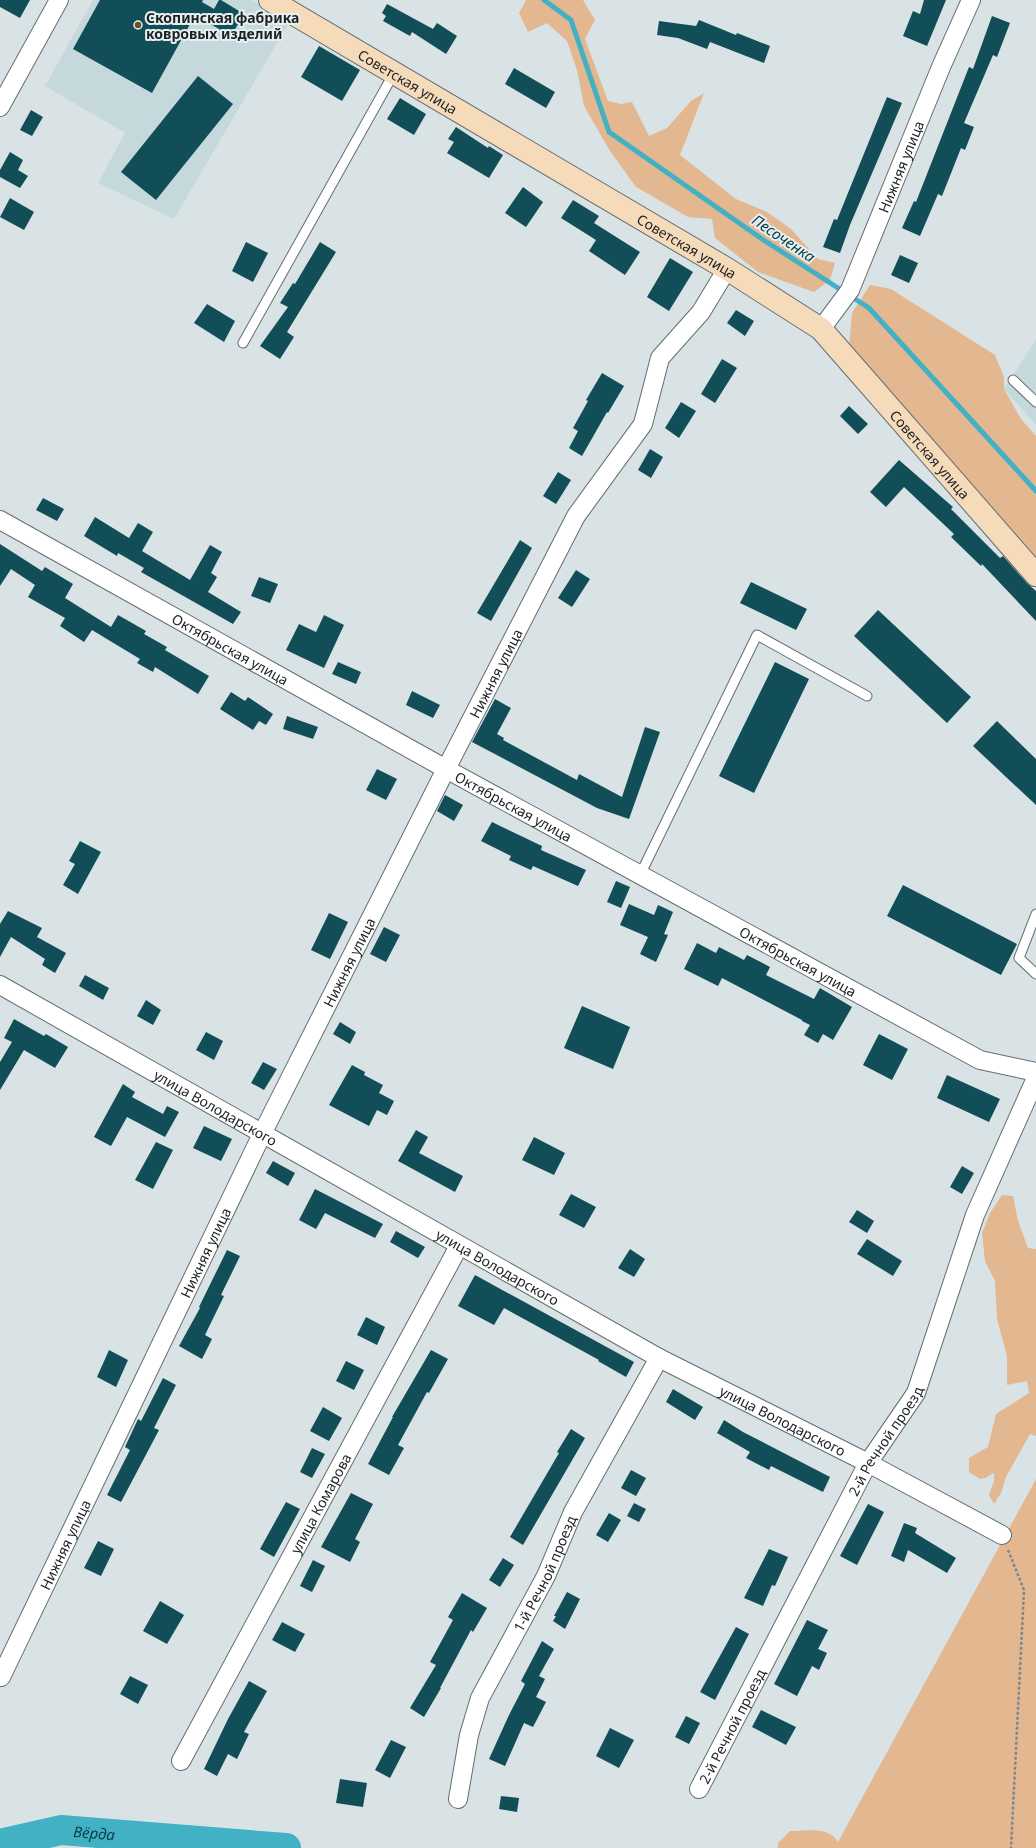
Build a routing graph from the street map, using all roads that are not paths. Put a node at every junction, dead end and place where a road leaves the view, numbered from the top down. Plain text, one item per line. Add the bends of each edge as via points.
1 (59, 0) edge
2 (270, 0) edge
3 (970, 0) edge
4 (394, 73) junction
5 (0, 107) edge
6 (727, 269) junction
7 (821, 329) junction
8 (243, 343) dead end
9 (1013, 380) dead end
10 (1036, 402) edge
11 (0, 520) edge
12 (1036, 575) edge
13 (867, 696) dead end
14 (446, 768) junction
15 (640, 875) junction
16 (1036, 914) edge
17 (1036, 974) edge
18 (0, 985) edge
19 (1036, 1072) edge
20 (1036, 1078) edge
21 (263, 1132) junction
22 (459, 1246) junction
23 (659, 1358) junction
24 (868, 1463) junction
25 (1002, 1535) road end
26 (1, 1677) dead end
27 (181, 1761) dead end
28 (699, 1789) dead end
29 (458, 1799) dead end

1 - 5 street
2 - 4 street, Советская улица
3 - 7 street, Нижняя улица via 850,290
4 - 6 street, Советская улица
4 - 8 lane
6 - 7 street, Советская улица
6 - 14 street, Нижняя улица via 701,312 660,358 643,424 576,516
7 - 12 street, Советская улица
9 - 10 lane
11 - 14 street, Октябрьская улица
13 - 15 lane via 757,635
14 - 15 street, Октябрьская улица
14 - 21 street, Нижняя улица
15 - 19 street, Октябрьская улица via 980,1060
16 - 17 lane via 1018,958
18 - 21 street, улица Володарского
20 - 24 street, 2-й Речной проезд via 975,1215 916,1394
21 - 22 street, улица Володарского
21 - 26 street, Нижняя улица
22 - 23 street, улица Володарского
22 - 27 street, улица Комарова
23 - 24 street, улица Володарского
23 - 29 street, 1-й Речной проезд via 573,1512 546,1576 480,1698 469,1735
24 - 25 street, улица Володарского
24 - 28 street, 2-й Речной проезд

